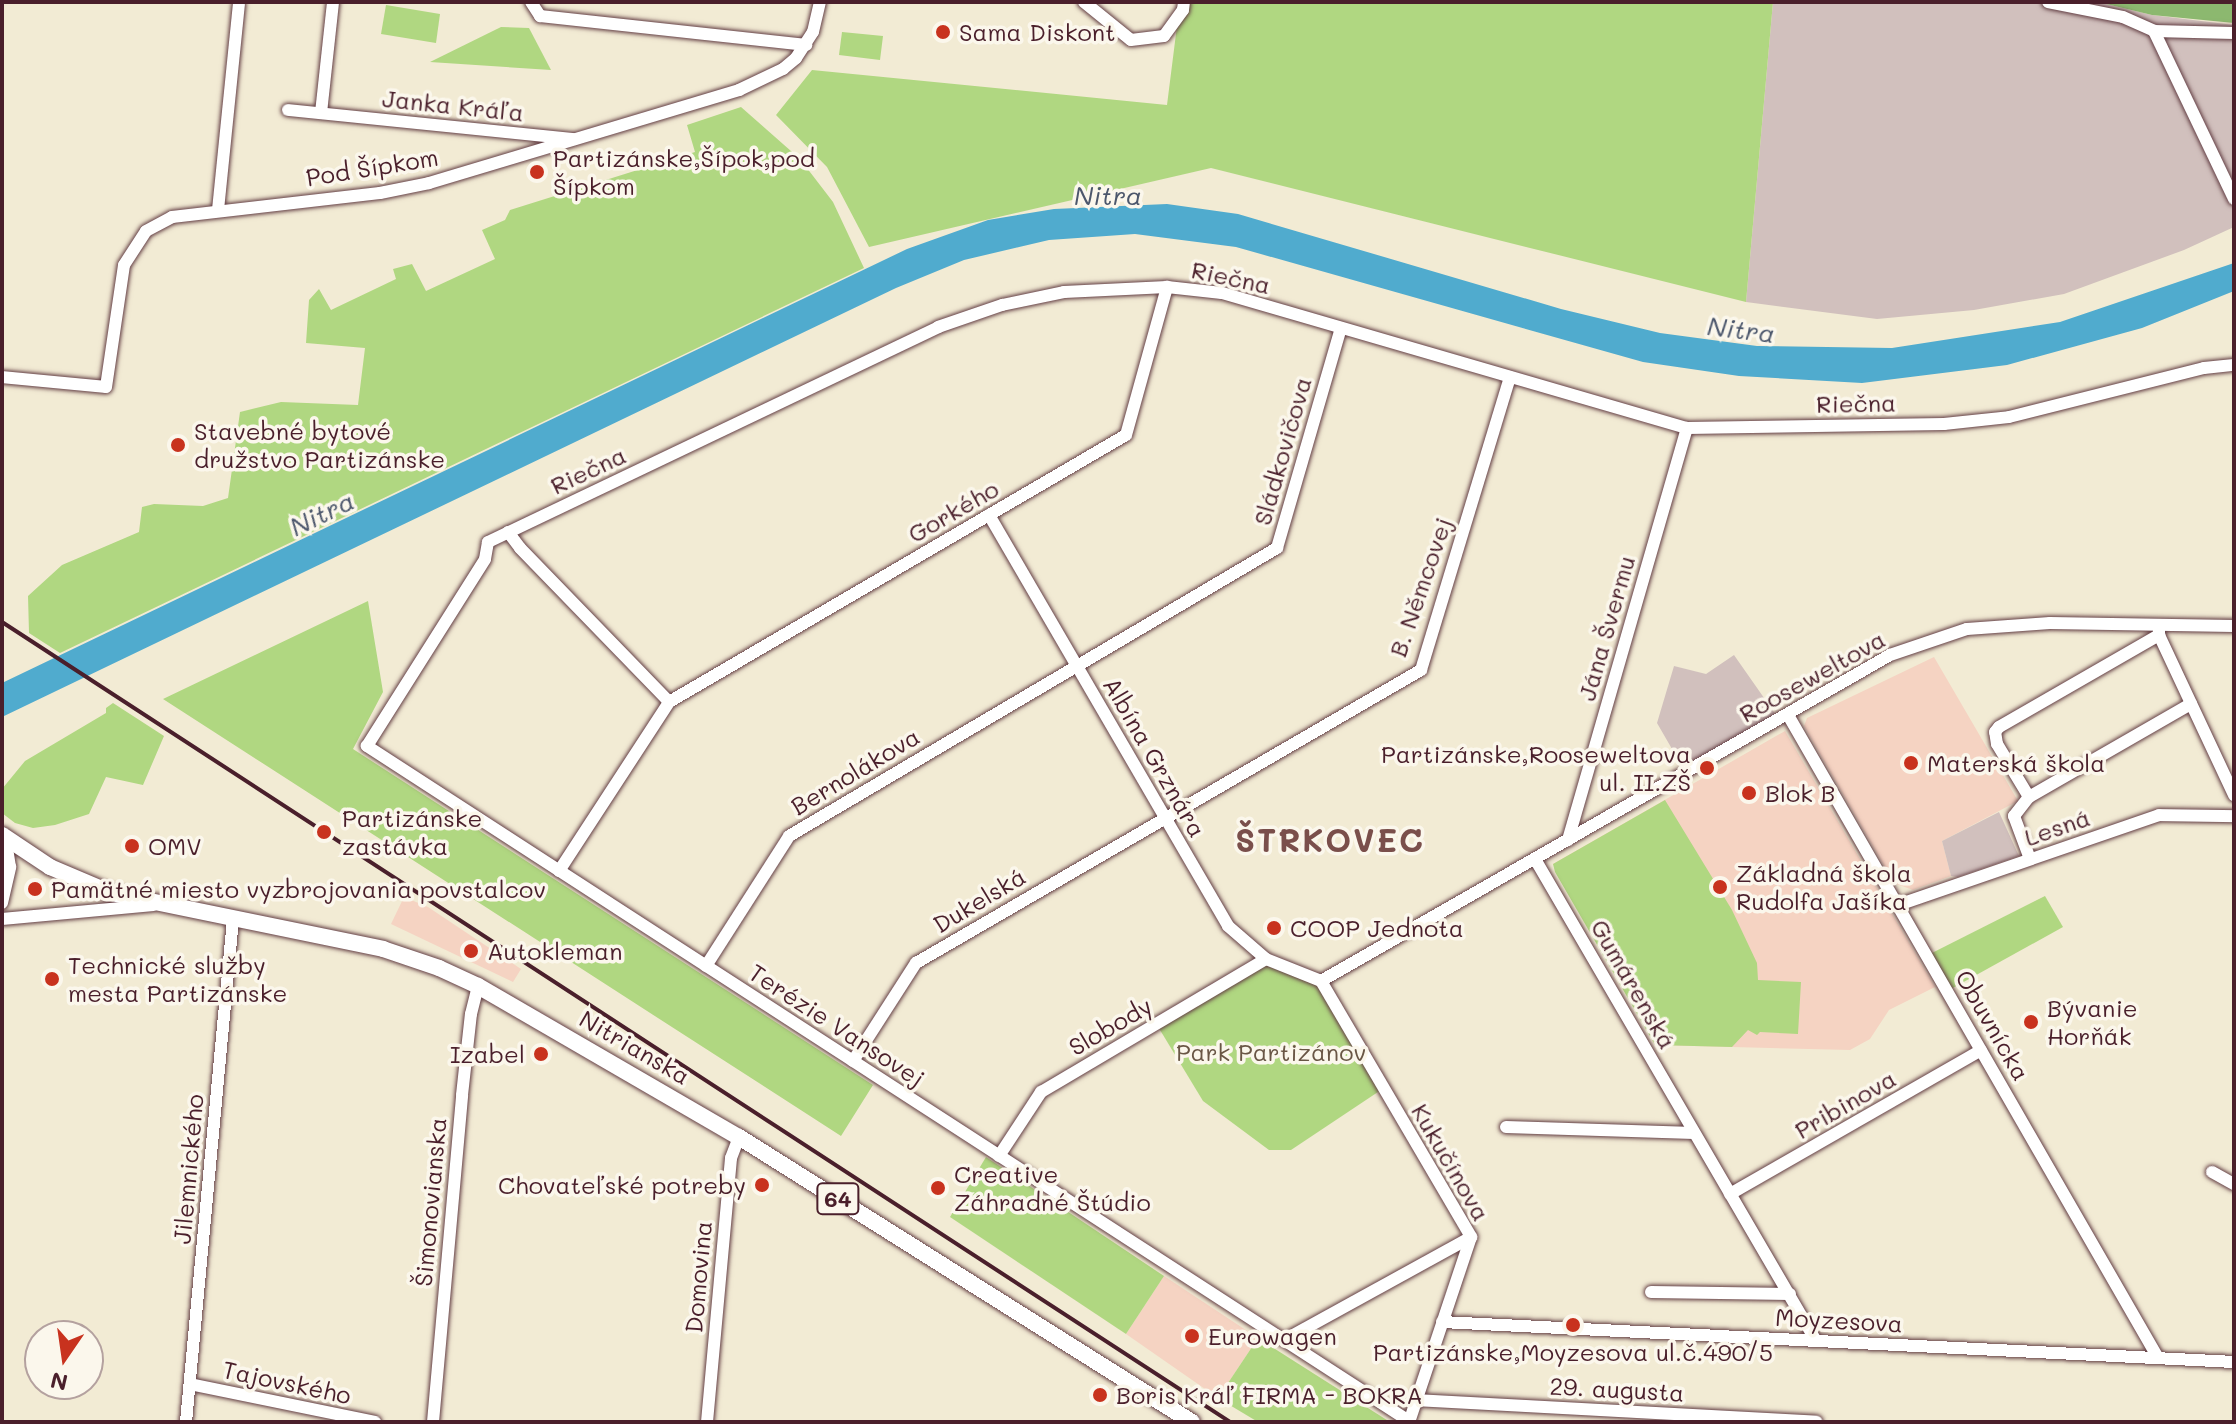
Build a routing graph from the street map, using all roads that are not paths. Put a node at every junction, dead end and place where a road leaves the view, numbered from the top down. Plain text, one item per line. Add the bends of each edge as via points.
1 (333, 2) edge
2 (531, 2) edge
3 (820, 2) edge
4 (1084, 2) edge
5 (1184, 2) edge
6 (2048, 2) edge
7 (239, 4) dead end
8 (2154, 31) junction
9 (2234, 33) edge
10 (806, 45) junction
11 (288, 110) dead end
12 (321, 113) junction
13 (582, 140) junction
14 (2234, 199) edge
15 (218, 210) junction
16 (1167, 287) junction
17 (1341, 328) junction
18 (2234, 365) edge
19 (2, 377) edge
20 (1510, 377) junction
21 (1687, 428) junction
22 (989, 515) junction
23 (508, 532) junction
24 (2234, 626) edge
25 (2159, 630) junction
26 (1077, 666) junction
27 (669, 702) junction
28 (2191, 704) junction
29 (1788, 715) junction
30 (367, 746) joint
31 (2234, 795) edge
32 (2029, 797) junction
33 (1164, 816) junction
34 (2234, 816) edge
35 (3, 836) edge
36 (1568, 840) junction
37 (1535, 859) junction
38 (2030, 859) junction
39 (559, 871) junction
40 (2, 903) edge
41 (156, 905) junction
42 (1898, 905) junction
43 (2, 919) edge
44 (233, 919) junction
45 (1266, 959) junction
46 (706, 966) junction
47 (1321, 981) junction
48 (478, 986) junction
49 (1981, 1050) junction
50 (853, 1061) junction
51 (1506, 1127) dead end
52 (1694, 1133) junction
53 (739, 1137) junction
54 (999, 1156) junction
55 (2212, 1172) dead end
56 (2234, 1184) edge
57 (1730, 1194) junction
58 (1471, 1237) junction
59 (1651, 1292) dead end
60 (1790, 1294) junction
61 (1442, 1322) junction
62 (1284, 1340) junction
63 (1816, 1341) junction
64 (2158, 1358) junction
65 (2234, 1362) edge
66 (190, 1384) junction
67 (1416, 1400) junction
68 (186, 1422) edge
69 (375, 1422) edge
70 (433, 1422) edge
71 (707, 1422) edge
72 (1192, 1422) edge
73 (1409, 1422) edge
74 (1816, 1422) edge

1 - 12 street
2 - 10 street via 540,16
3 - 10 street, Pod Šípkom
4 - 5 street via 1131,40 1164,36
6 - 8 street via 2123,17
7 - 15 street
8 - 9 street
8 - 14 street
10 - 13 street, Pod Šípkom via 783,69 739,90
11 - 12 street, Janka Kráľa
12 - 13 street, Janka Kráľa
13 - 15 street, Pod Šípkom via 380,193
15 - 19 street, Pod Šípkom via 172,217 136,241 119,280 106,387
16 - 17 street, Riečna via 1222,293
16 - 22 street, Gorkého via 1126,435
16 - 23 street, Riečna via 1064,292 969,315
17 - 20 street, Riečna
17 - 26 street, Sládkovičova via 1277,548
18 - 21 street, Riečna via 2009,417 1944,424
20 - 21 street, Riečna
20 - 33 street, B. Němcovej via 1421,670
21 - 36 street, Jána Švermu
22 - 26 street, Albína Grznára
22 - 27 street, Gorkého
23 - 27 street
23 - 30 street, Riečna via 488,542 485,559
24 - 25 street, Rooseweltova
25 - 28 street
25 - 29 street, Rooseweltova via 2050,623 1967,629 1890,655
25 - 32 street via 1995,732
26 - 33 street, Albína Grznára
26 - 46 street, Bernolákova via 789,836
27 - 39 street, Gorkého
28 - 31 street
28 - 32 street
29 - 36 street, Rooseweltova
29 - 42 street, Obuvnícka
30 - 39 street, Terézie Vansovej
32 - 38 street via 2014,816
33 - 45 street, Albína Grznára via 1228,926
33 - 50 street, Dukelská via 916,963
34 - 38 street, Lesná via 2159,815
35 - 40 street via 10,867
35 - 41 main road, Nitrianska / 64 via 68,876
36 - 37 street, Rooseweltova
37 - 47 street, Rooseweltova
37 - 52 street, Gumárenská
38 - 42 street, Lesná
39 - 46 street, Terézie Vansovej
41 - 43 street
41 - 44 main road, Nitrianska / 64
42 - 49 street, Obuvnícka
44 - 48 main road, Nitrianska / 64 via 383,949
44 - 66 street, Jilemnického
45 - 47 street, Albína Grznára
45 - 54 street, Slobody via 1041,1092
46 - 50 street, Terézie Vansovej
47 - 58 street, Kukučínova
48 - 53 main road, Nitrianska / 64
48 - 70 street, Šimonovianska via 462,1095
49 - 57 street, Pribinova
49 - 64 street, Obuvnícka
50 - 54 street, Terézie Vansovej
51 - 52 street
52 - 57 street, Gumárenská
53 - 71 street, Domovina via 731,1158
53 - 72 main road, Nitrianska / 64
54 - 62 street, Terézie Vansovej
55 - 56 street
57 - 60 street, Gumárenská
58 - 61 street, Kukučínova
58 - 62 street
59 - 60 street
60 - 63 street, Gumárenská
61 - 63 street, Moyzesova
61 - 67 street, Kukučínova
62 - 73 street, Terézie Vansovej
63 - 64 street, Moyzesova
64 - 65 street, Moyzesova
66 - 68 street, Jilemnického
66 - 69 street, Tajovského
67 - 73 street, Kukučínova
67 - 74 street, 29. augusta

